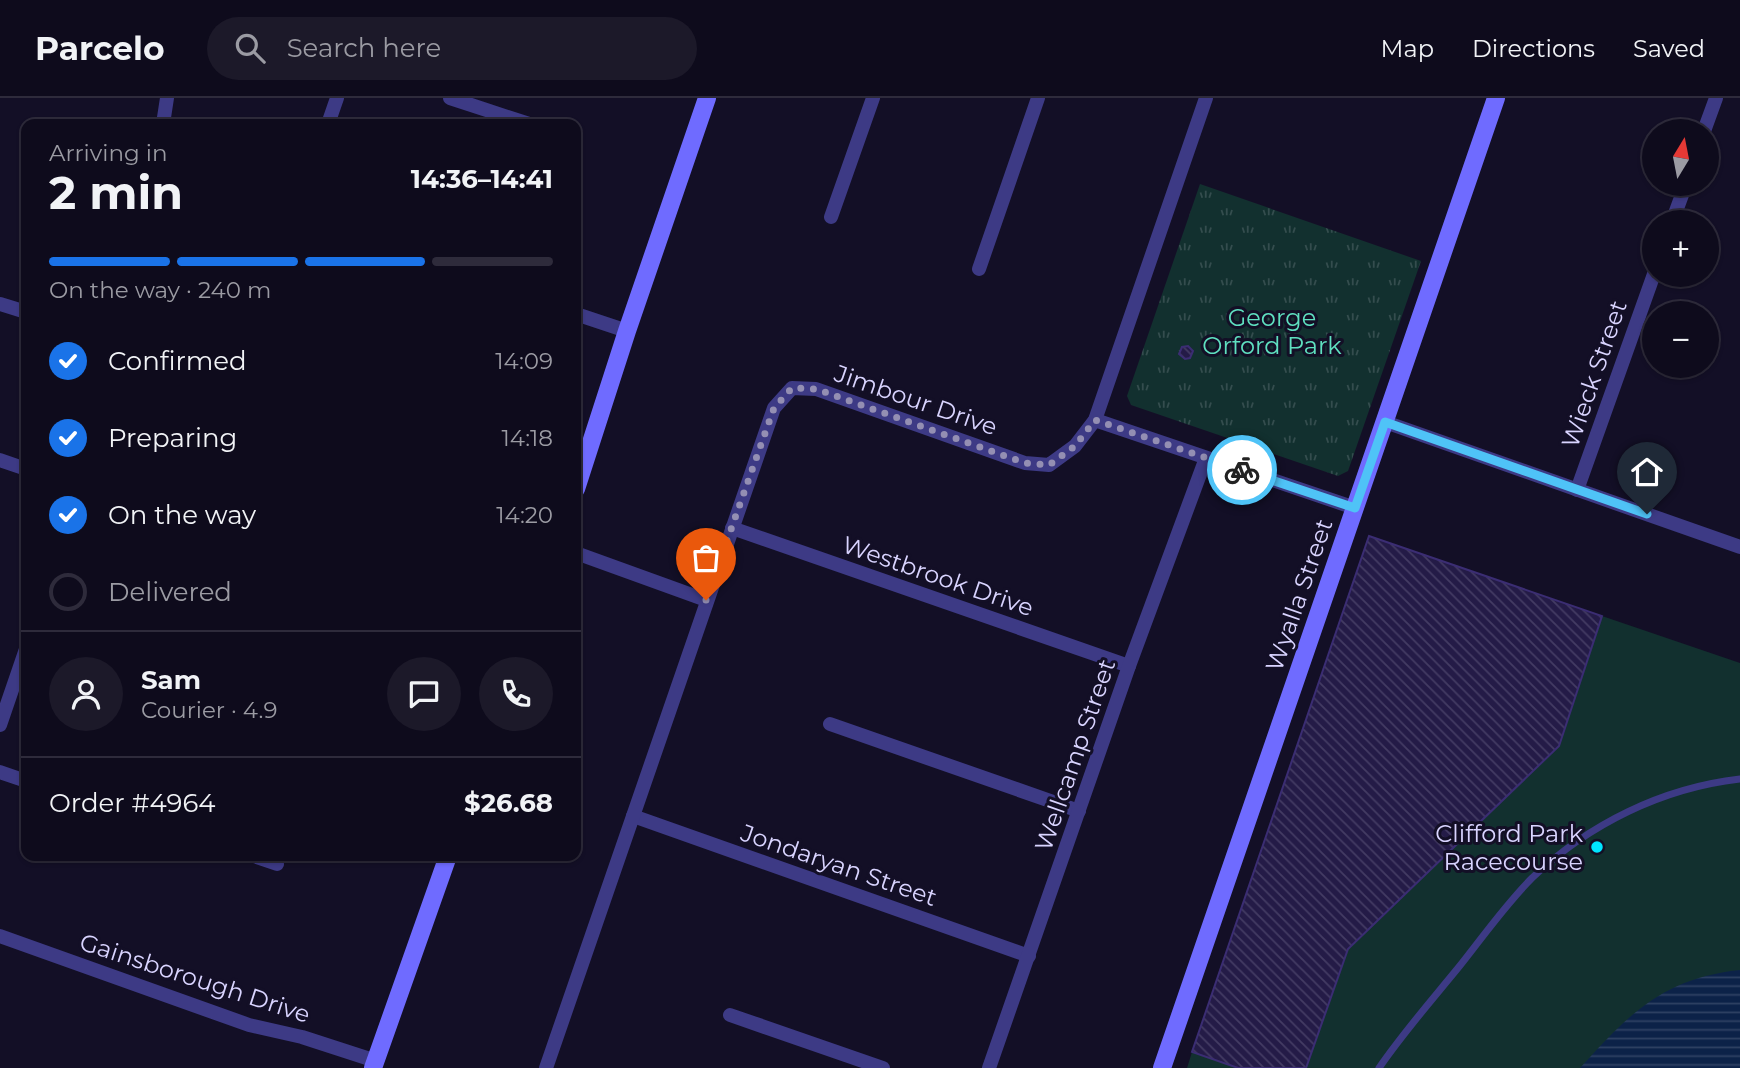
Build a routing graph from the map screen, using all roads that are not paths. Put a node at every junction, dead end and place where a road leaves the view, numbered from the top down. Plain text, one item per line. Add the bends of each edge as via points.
1 (167, 98) edge
2 (337, 98) edge
3 (450, 98) edge
4 (707, 98) edge
5 (873, 98) edge
6 (1038, 98) edge
7 (1206, 98) edge
8 (1496, 98) edge
9 (1716, 98) edge
10 (164, 119) edge
11 (330, 119) edge
12 (514, 119) edge
13 (1708, 119) edge
14 (831, 217) dead end
15 (979, 269) dead end
16 (1649, 287) edge
17 (0, 304) edge
18 (21, 310) edge
19 (581, 316) edge
20 (627, 331) junction
21 (1095, 420) junction
22 (1385, 422) junction
23 (1206, 458) junction
24 (0, 460) edge
25 (21, 467) edge
26 (581, 474) edge
27 (1577, 490) junction
28 (1355, 508) junction
29 (732, 528) junction
30 (1740, 547) edge
31 (581, 555) edge
32 (706, 600) junction
33 (21, 664) edge
34 (1129, 666) junction
35 (830, 724) dead end
36 (0, 725) edge
37 (0, 772) edge
38 (21, 779) edge
39 (1740, 779) edge
40 (1079, 811) junction
41 (633, 816) junction
42 (268, 861) edge
43 (446, 861) edge
44 (277, 864) dead end
45 (0, 936) edge
46 (1029, 956) junction
47 (730, 1016) dead end
48 (375, 1065) edge
49 (546, 1068) edge
50 (883, 1068) edge
51 (989, 1068) edge
52 (1162, 1068) edge
53 (1379, 1068) edge

1 - 10 street
2 - 11 street
3 - 12 street
4 - 20 street
5 - 14 street
6 - 15 street
7 - 21 street, Jimbour Drive
8 - 22 street, Wyalla Street
9 - 13 street
16 - 27 street, Wieck Street
17 - 18 street
19 - 20 street
20 - 26 street
21 - 23 street
21 - 29 street, Jimbour Drive via 1075,446 1049,465 1025,463 816,389 792,388 774,408
22 - 27 street
22 - 28 street, Wyalla Street
23 - 28 street
23 - 34 street, Wellcamp Street
24 - 25 street
27 - 30 street
28 - 52 street, Wyalla Street
29 - 32 street, Jimbour Drive
29 - 34 street, Westbrook Drive
31 - 32 street
32 - 41 street, Jimbour Drive
33 - 36 street
34 - 40 street, Wellcamp Street
35 - 40 street
37 - 38 street
39 - 53 lane via 1640,806 1595,829 1552,860 1512,900
40 - 46 street, Wellcamp Street
41 - 46 street, Jondaryan Street
41 - 49 street, Jimbour Drive
42 - 44 street
43 - 48 street
45 - 48 street, Gainsborough Drive
46 - 51 street, Wellcamp Street
47 - 50 street

